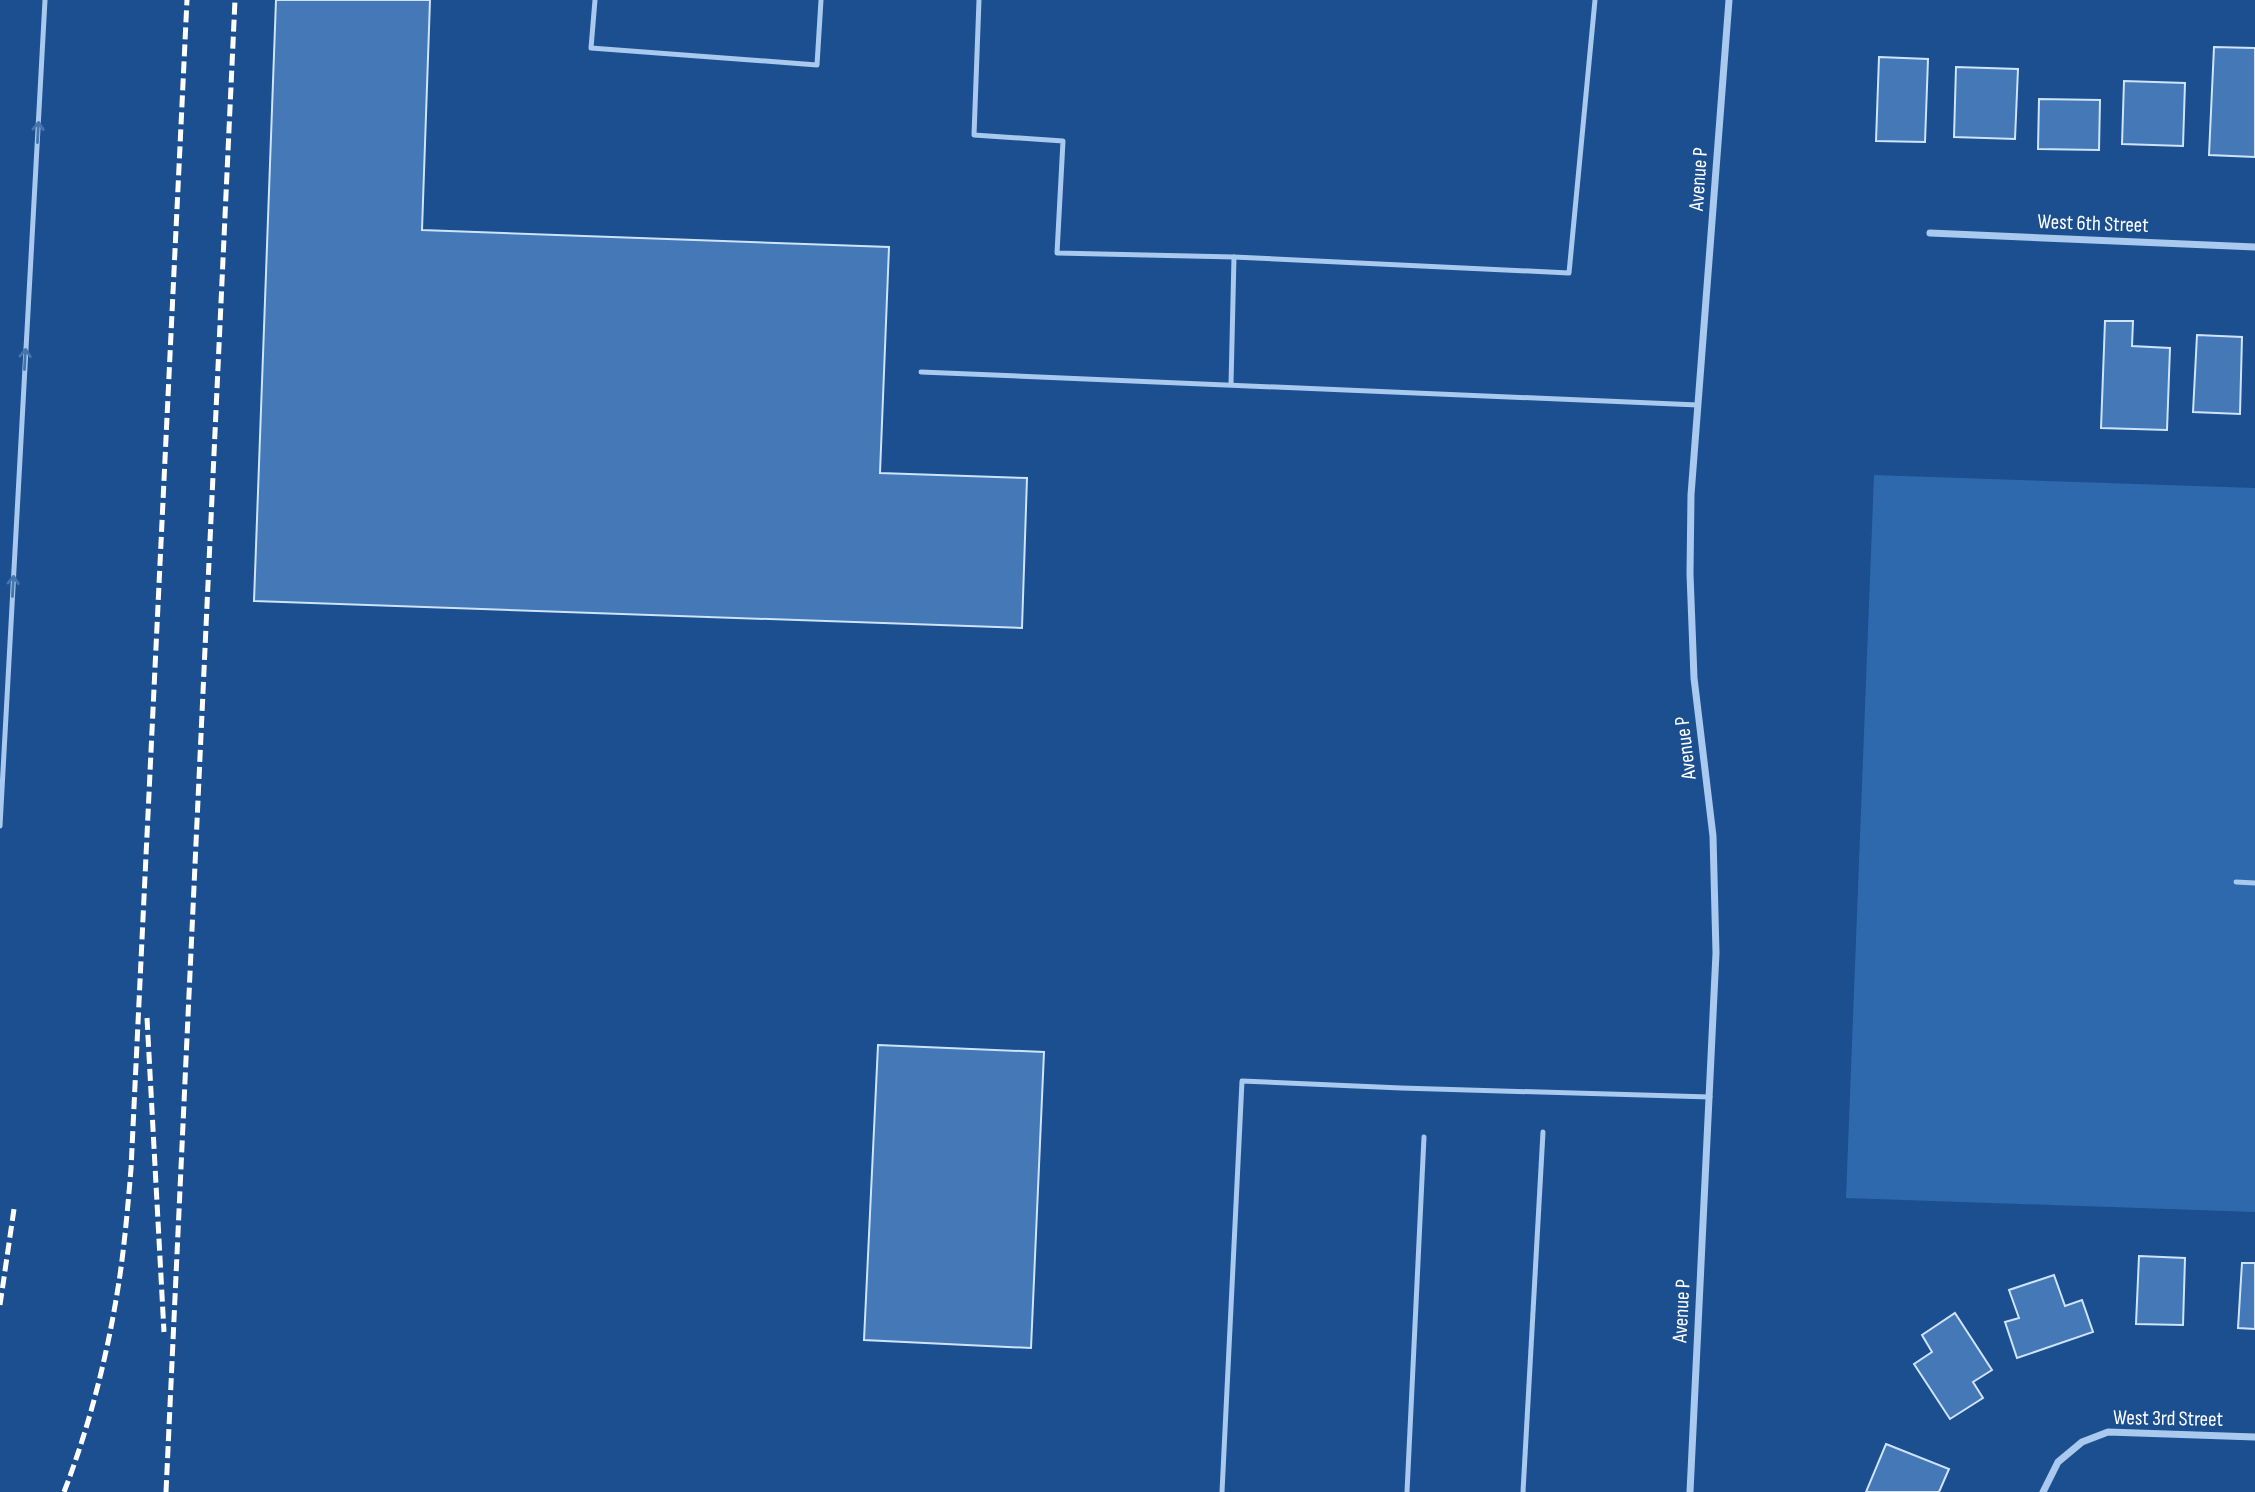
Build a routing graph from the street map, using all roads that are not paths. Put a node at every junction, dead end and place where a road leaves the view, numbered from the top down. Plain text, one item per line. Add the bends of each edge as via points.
1 (45, 0) edge
2 (595, 0) edge
3 (821, 0) edge
4 (979, 0) edge
5 (1594, 0) edge
6 (1729, 0) edge
7 (1930, 233) dead end
8 (2255, 247) edge
9 (1234, 257) junction
10 (921, 372) dead end
11 (1231, 384) junction
12 (1698, 405) junction
13 (1, 784) edge
14 (0, 826) edge
15 (2236, 882) dead end
16 (2255, 883) edge
17 (1710, 1097) junction
18 (1542, 1132) dead end
19 (1424, 1138) dead end
20 (2255, 1437) edge
21 (1222, 1492) edge
22 (1407, 1492) edge
23 (1523, 1492) edge
24 (1690, 1492) edge
25 (2043, 1492) edge

13 -> 1 lane
2 - 3 lane via 591,48 817,65
4 - 9 lane via 974,135 1063,141 1058,253
5 - 9 lane via 1569,273
6 - 12 street, Avenue P
7 - 8 street, West 6th Street
9 - 11 lane
10 - 11 lane
11 - 12 lane
12 - 17 street, Avenue P via 1690,574 1694,678 1713,836 1716,953
13 - 14 lane
15 - 16 lane
17 - 21 lane via 1242,1081
17 - 24 street, Avenue P
18 - 23 lane
19 - 22 lane
20 - 25 street, West 3rd Street via 2108,1432 2082,1442 2058,1462

